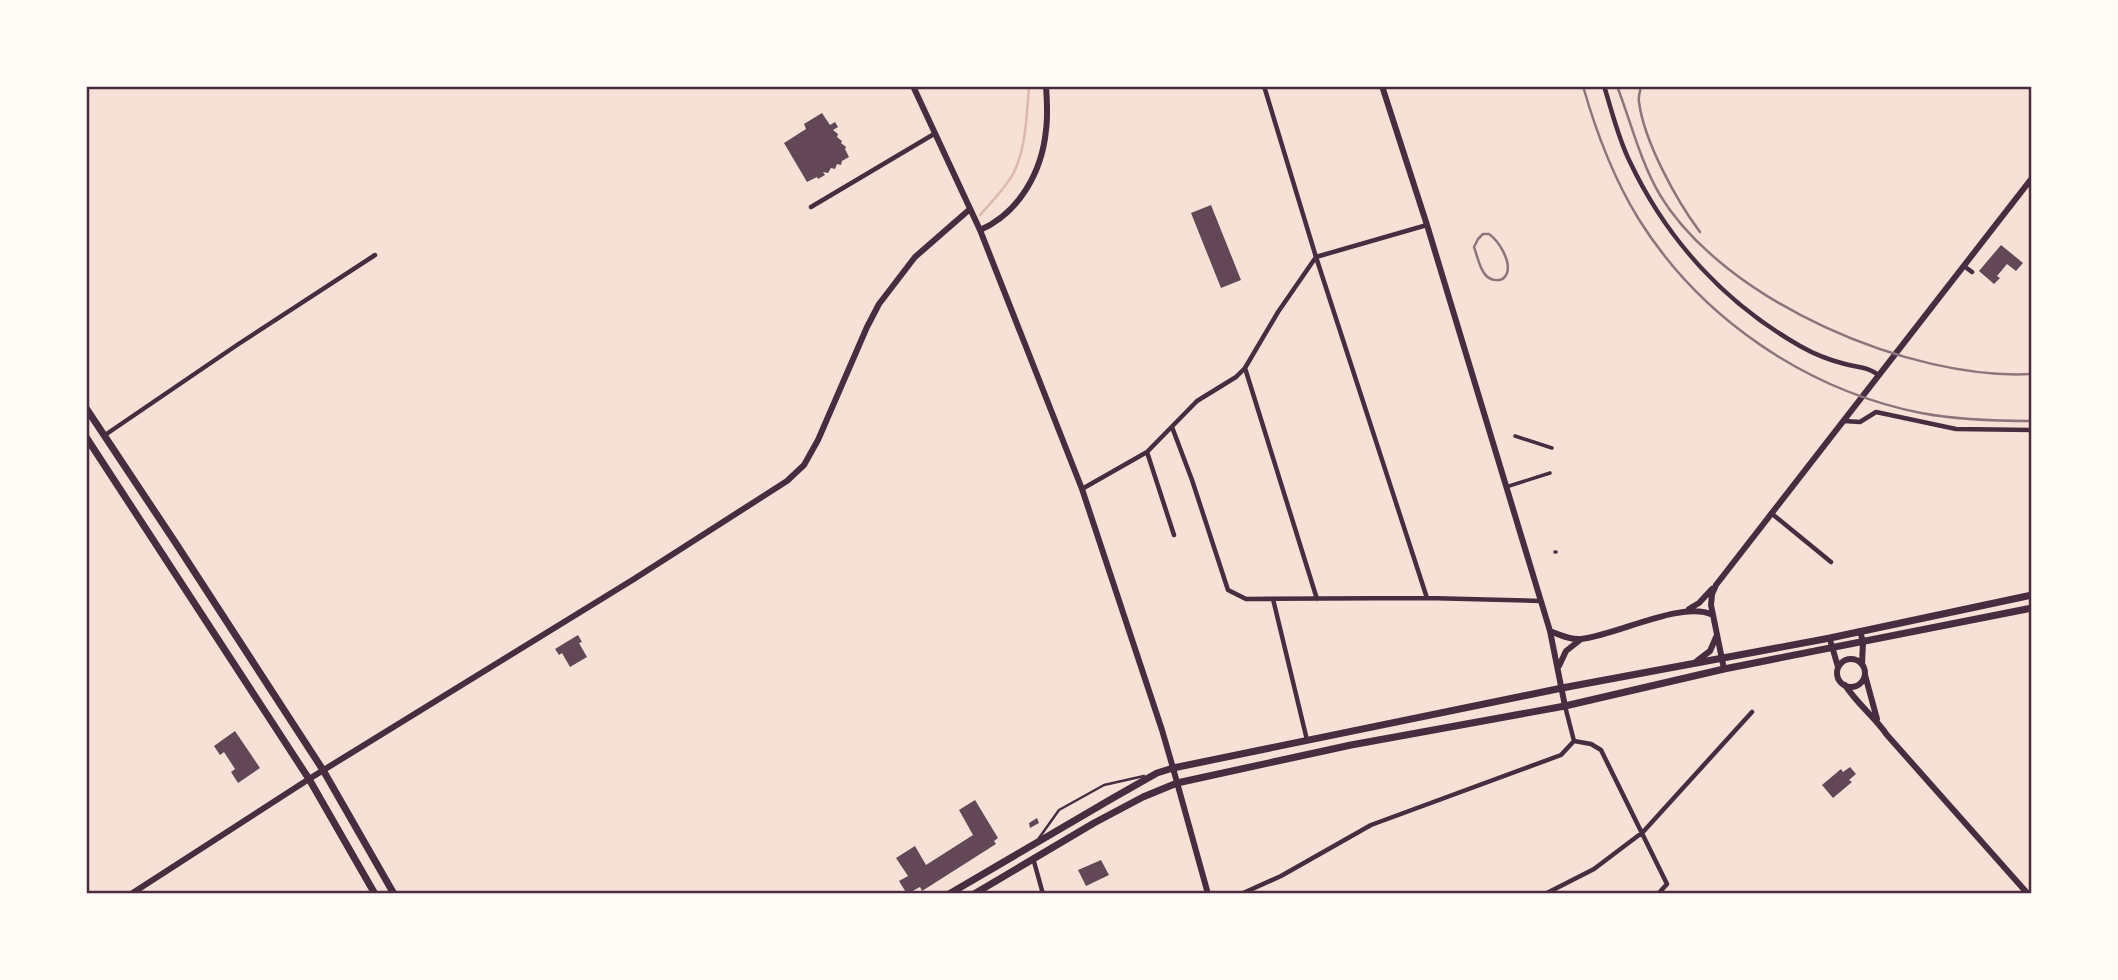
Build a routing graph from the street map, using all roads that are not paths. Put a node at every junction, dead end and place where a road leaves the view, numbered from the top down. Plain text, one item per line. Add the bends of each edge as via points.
1 (913, 86) edge
2 (1046, 86) edge
3 (1264, 86) edge
4 (1382, 86) edge
5 (1604, 86) edge
6 (934, 134) junction
7 (2032, 178) edge
8 (811, 207) dead end
9 (970, 209) junction
10 (1427, 225) junction
11 (980, 230) junction
12 (375, 255) dead end
13 (1316, 257) junction
14 (1963, 265) junction
15 (1972, 272) dead end
16 (1245, 368) junction
17 (1880, 376) junction
18 (86, 408) edge
19 (1844, 421) junction
20 (1172, 427) junction
21 (2032, 430) edge
22 (105, 435) junction
23 (1515, 436) dead end
24 (86, 437) edge
25 (1552, 448) dead end
26 (1147, 452) junction
27 (1550, 473) dead end
28 (1506, 486) junction
29 (1082, 489) junction
30 (1770, 513) junction
31 (1174, 535) dead end
32 (1831, 562) dead end
33 (1716, 585) junction
34 (2032, 595) edge
35 (1427, 598) junction
36 (1273, 599) junction
37 (1317, 599) junction
38 (1541, 601) junction
39 (2032, 608) edge
40 (1684, 612) junction
41 (1713, 615) junction
42 (1550, 631) junction
43 (1860, 631) junction
44 (1718, 633) junction
45 (1830, 638) junction
46 (1581, 639) junction
47 (1863, 642) junction
48 (1832, 648) junction
49 (1723, 657) junction
50 (1694, 663) junction
51 (1862, 664) junction
52 (1838, 667) junction
53 (1558, 668) junction
54 (1724, 669) junction
55 (1865, 674) junction
56 (1844, 685) junction
57 (1562, 688) junction
58 (1565, 706) junction
59 (1752, 712) dead end
60 (1878, 721) junction
61 (1307, 741) junction
62 (1574, 741) junction
63 (1173, 768) junction
64 (323, 770) junction
65 (1157, 773) junction
66 (309, 779) junction
67 (1177, 783) junction
68 (1643, 832) junction
69 (1037, 842) junction
70 (1033, 858) junction
71 (131, 894) edge
72 (376, 894) edge
73 (394, 894) edge
74 (949, 894) edge
75 (974, 894) edge
76 (1042, 894) edge
77 (1208, 894) edge
78 (1241, 894) edge
79 (1545, 894) edge
80 (1658, 894) edge
81 (2028, 894) edge

1 - 6 street
2 - 11 street via 1047,128 1035,172 1010,211
3 - 13 street
4 - 10 street
5 - 17 street via 1629,160 1650,201 1706,276 1757,319 1802,347 1848,365 1867,367
6 - 8 street
6 - 9 street
7 - 14 street
9 - 11 street
9 - 64 street via 915,257 879,304 818,440 804,465 787,481
10 - 13 street
10 - 28 street
11 - 29 street
12 - 22 street
13 - 16 street
13 - 35 street
14 - 15 street
14 - 17 street
16 - 20 street via 1197,401
16 - 37 street
17 - 19 street
18 - 22 main road
19 - 21 street via 1860,422 1876,412 1956,429
19 - 30 street
20 - 26 street
20 - 36 street via 1228,590 1246,599
22 - 64 main road
23 - 25 street
24 - 66 main road
26 - 29 street
26 - 31 street
27 - 28 street
28 - 38 street
29 - 63 street
30 - 32 street
30 - 33 street
33 - 40 street
33 - 41 street via 1711,599
34 - 43 main road
35 - 37 street
35 - 38 street
36 - 37 street
36 - 61 street
38 - 42 street
39 - 47 main road
40 - 41 street
40 - 46 street
41 - 44 street
42 - 46 street
42 - 53 street
43 - 45 main road
43 - 47 street
44 - 49 street
44 - 50 street via 1710,651
45 - 48 street
45 - 49 main road
46 - 53 street via 1566,651
47 - 48 main road
47 - 51 street
48 - 52 street
48 - 54 main road
49 - 50 main road
49 - 54 street
50 - 57 main road
51 - 52 street via 1852,659
51 - 55 street
52 - 56 street
53 - 57 street
54 - 58 main road
55 - 56 street via 1857,685
55 - 60 street
56 - 60 street via 1858,705
57 - 58 street
57 - 61 main road
58 - 62 street
58 - 67 main road
59 - 68 street
60 - 81 street
61 - 63 main road
62 - 68 street via 1601,750
62 - 78 street via 1561,755 1371,825
63 - 65 main road
63 - 67 street
64 - 66 street
64 - 73 main road
65 - 69 main road
65 - 69 lane via 1104,786 1059,810
66 - 71 street
66 - 72 main road
67 - 70 main road via 1106,816
67 - 77 street
68 - 79 street via 1594,869
68 - 80 street via 1667,884
69 - 74 main road
70 - 75 main road
70 - 76 street

